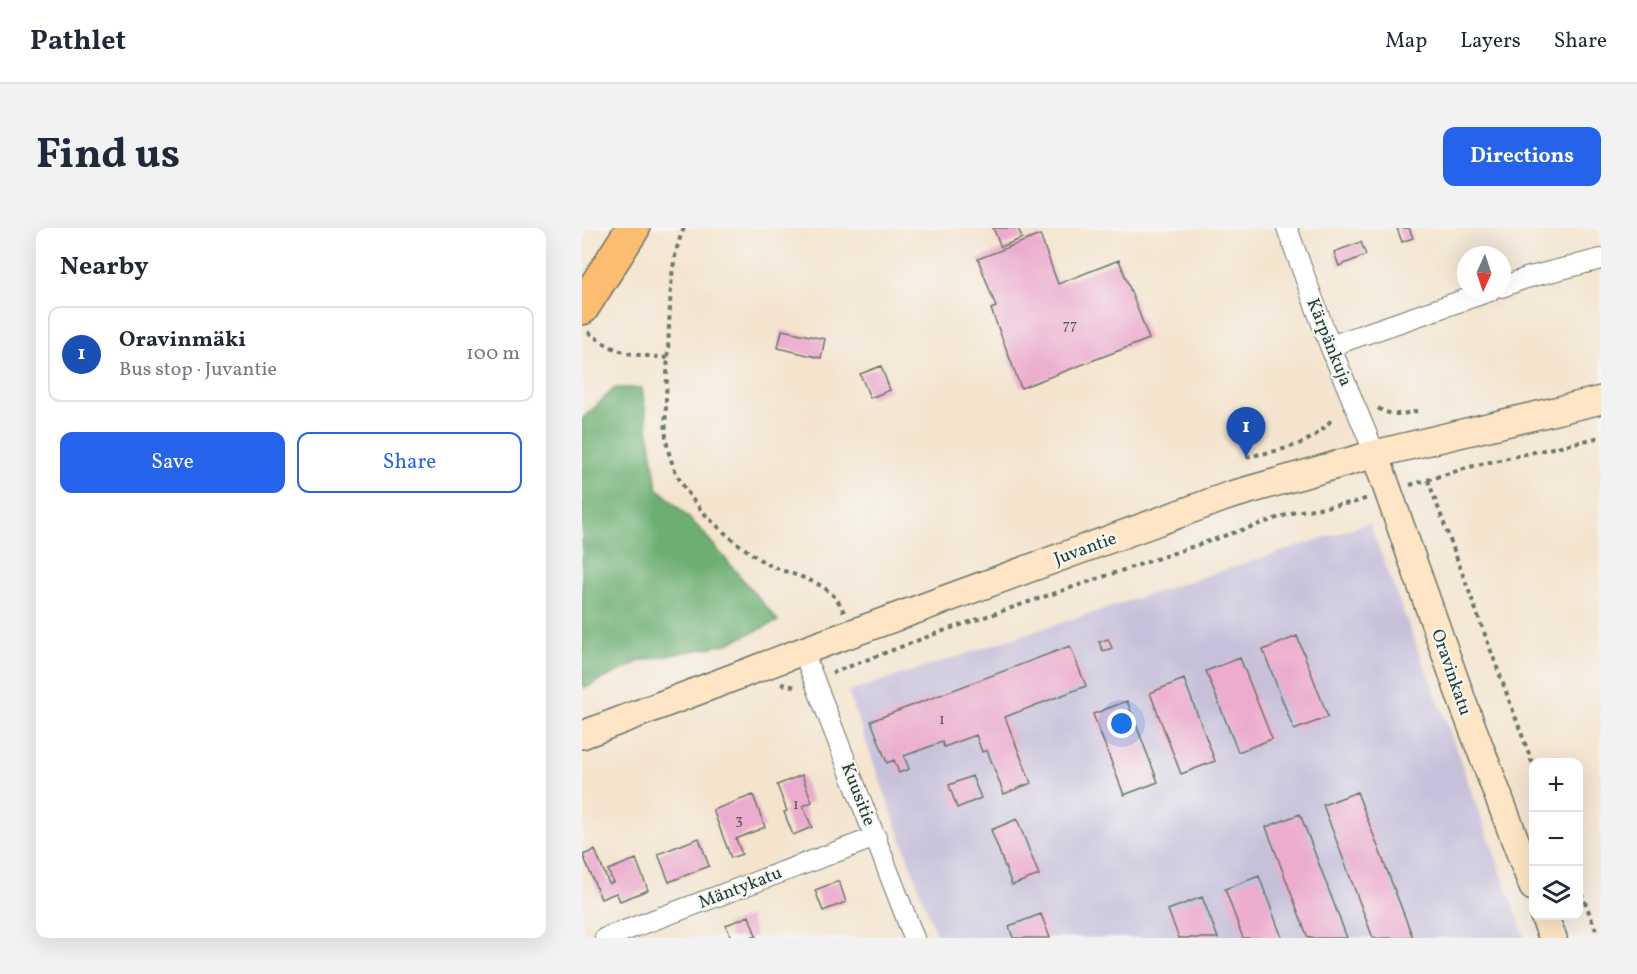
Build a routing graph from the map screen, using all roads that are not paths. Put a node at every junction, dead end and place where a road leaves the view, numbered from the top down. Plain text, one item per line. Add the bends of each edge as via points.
1 (633, 228) edge
2 (1287, 228) edge
3 (1601, 259) edge
4 (1511, 284) edge
5 (1464, 300) edge
6 (585, 320) edge
7 (1330, 346) junction
8 (1601, 400) edge
9 (1375, 454) junction
10 (803, 651) junction
11 (582, 735) edge
12 (876, 837) junction
13 (1529, 877) edge
14 (1546, 920) edge
15 (605, 938) edge
16 (914, 938) edge
17 (1553, 938) edge

1 - 6 highway
2 - 7 street, Kärpänkuja
3 - 4 street
5 - 7 street
7 - 9 street, Kärpänkuja
8 - 9 main road, Juvantie
9 - 10 main road, Juvantie via 1228,496
9 - 13 main road, Oravinkatu
10 - 11 main road, Juvantie
10 - 12 street, Kuusitie
12 - 15 street, Mäntykatu
12 - 16 street, Kuusitie
14 - 17 main road

